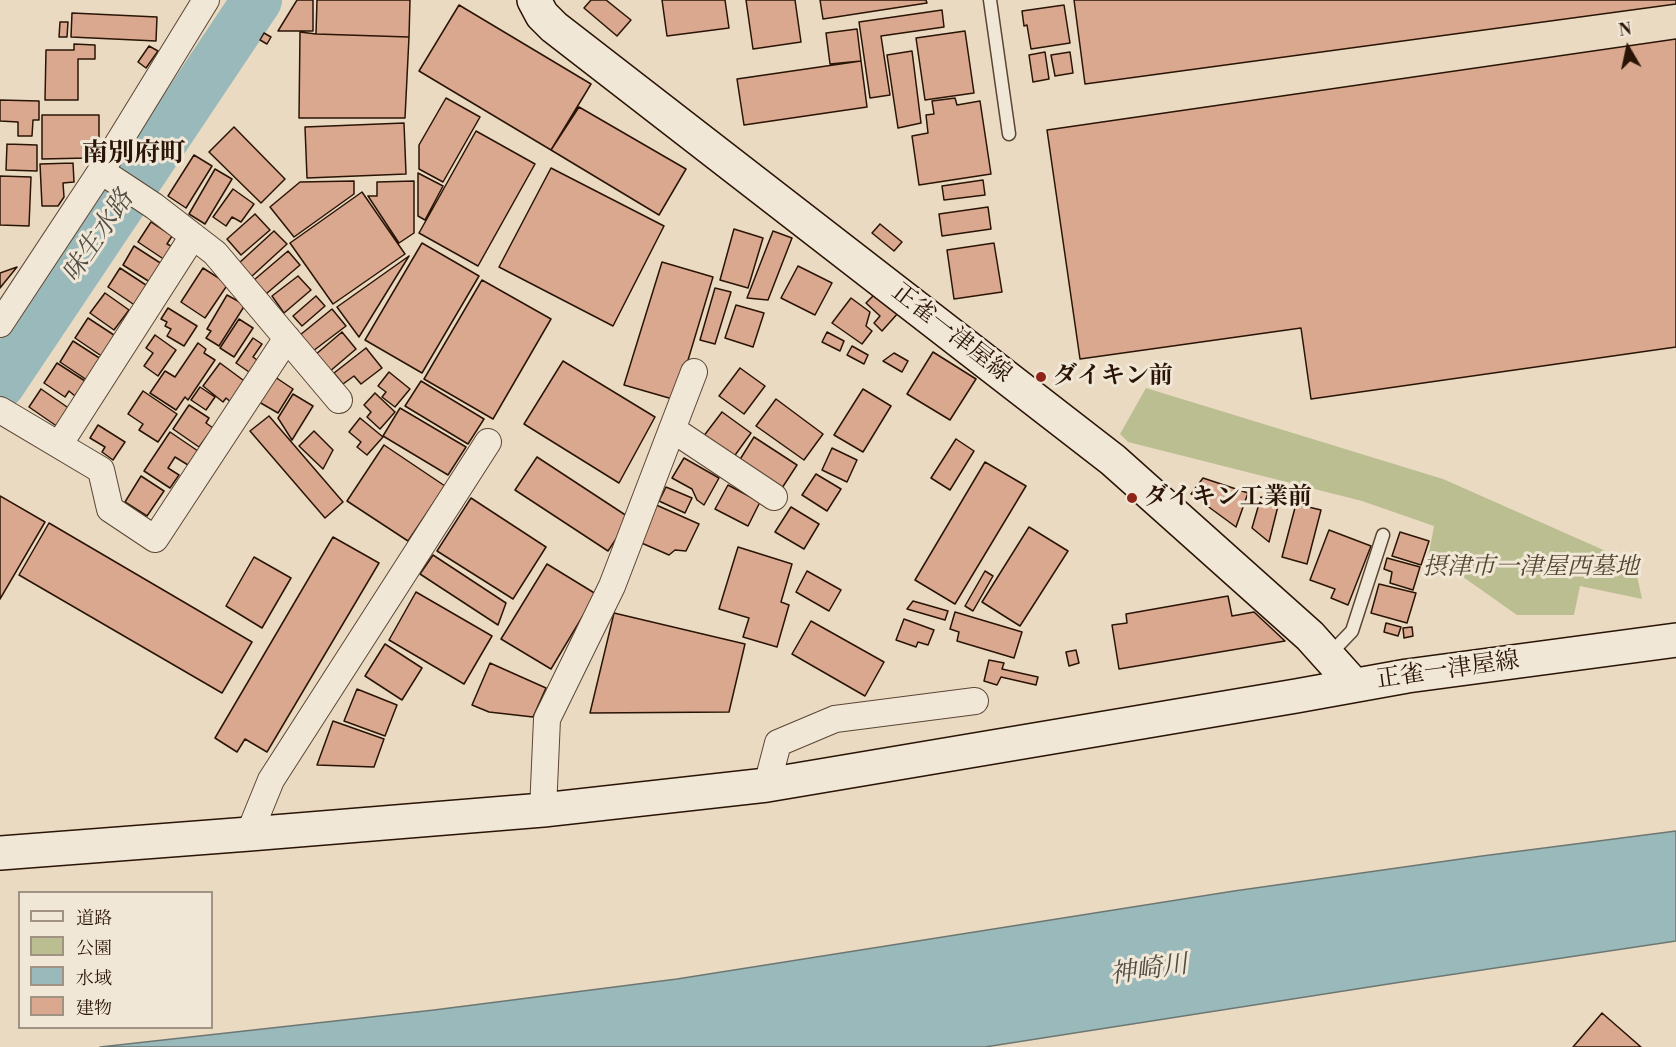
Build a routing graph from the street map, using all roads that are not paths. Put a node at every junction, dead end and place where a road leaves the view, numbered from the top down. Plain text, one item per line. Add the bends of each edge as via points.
1 (206, 0) edge
2 (534, 0) edge
3 (990, 0) edge
4 (1009, 134) dead end
5 (101, 171) junction
6 (193, 236) junction
7 (0, 324) edge
8 (287, 338) junction
9 (694, 372) dead end
10 (339, 400) dead end
11 (6, 414) edge
12 (672, 429) junction
13 (488, 442) dead end
14 (60, 446) junction
15 (774, 497) dead end
16 (1383, 536) dead end
17 (1676, 640) edge
18 (1328, 656) junction
19 (1354, 685) junction
20 (975, 701) dead end
21 (767, 785) junction
22 (543, 810) junction
23 (249, 834) junction
24 (0, 853) edge

1 - 5 street
2 - 18 main road, 正雀一津屋線 via 554,27 1113,460
3 - 4 lane
5 - 6 street
5 - 7 street
6 - 8 street via 215,253
6 - 14 street
8 - 10 street
8 - 14 street via 155,539 110,509 101,470
9 - 12 street
11 - 14 street
12 - 15 street
12 - 22 street via 612,586 547,719
13 - 23 street via 271,780
16 - 18 lane via 1352,631
17 - 19 main road, 正雀一津屋線
18 - 19 main road, 正雀一津屋線
19 - 21 main road
20 - 21 street via 835,719 778,743
21 - 22 main road
22 - 23 main road
23 - 24 main road

